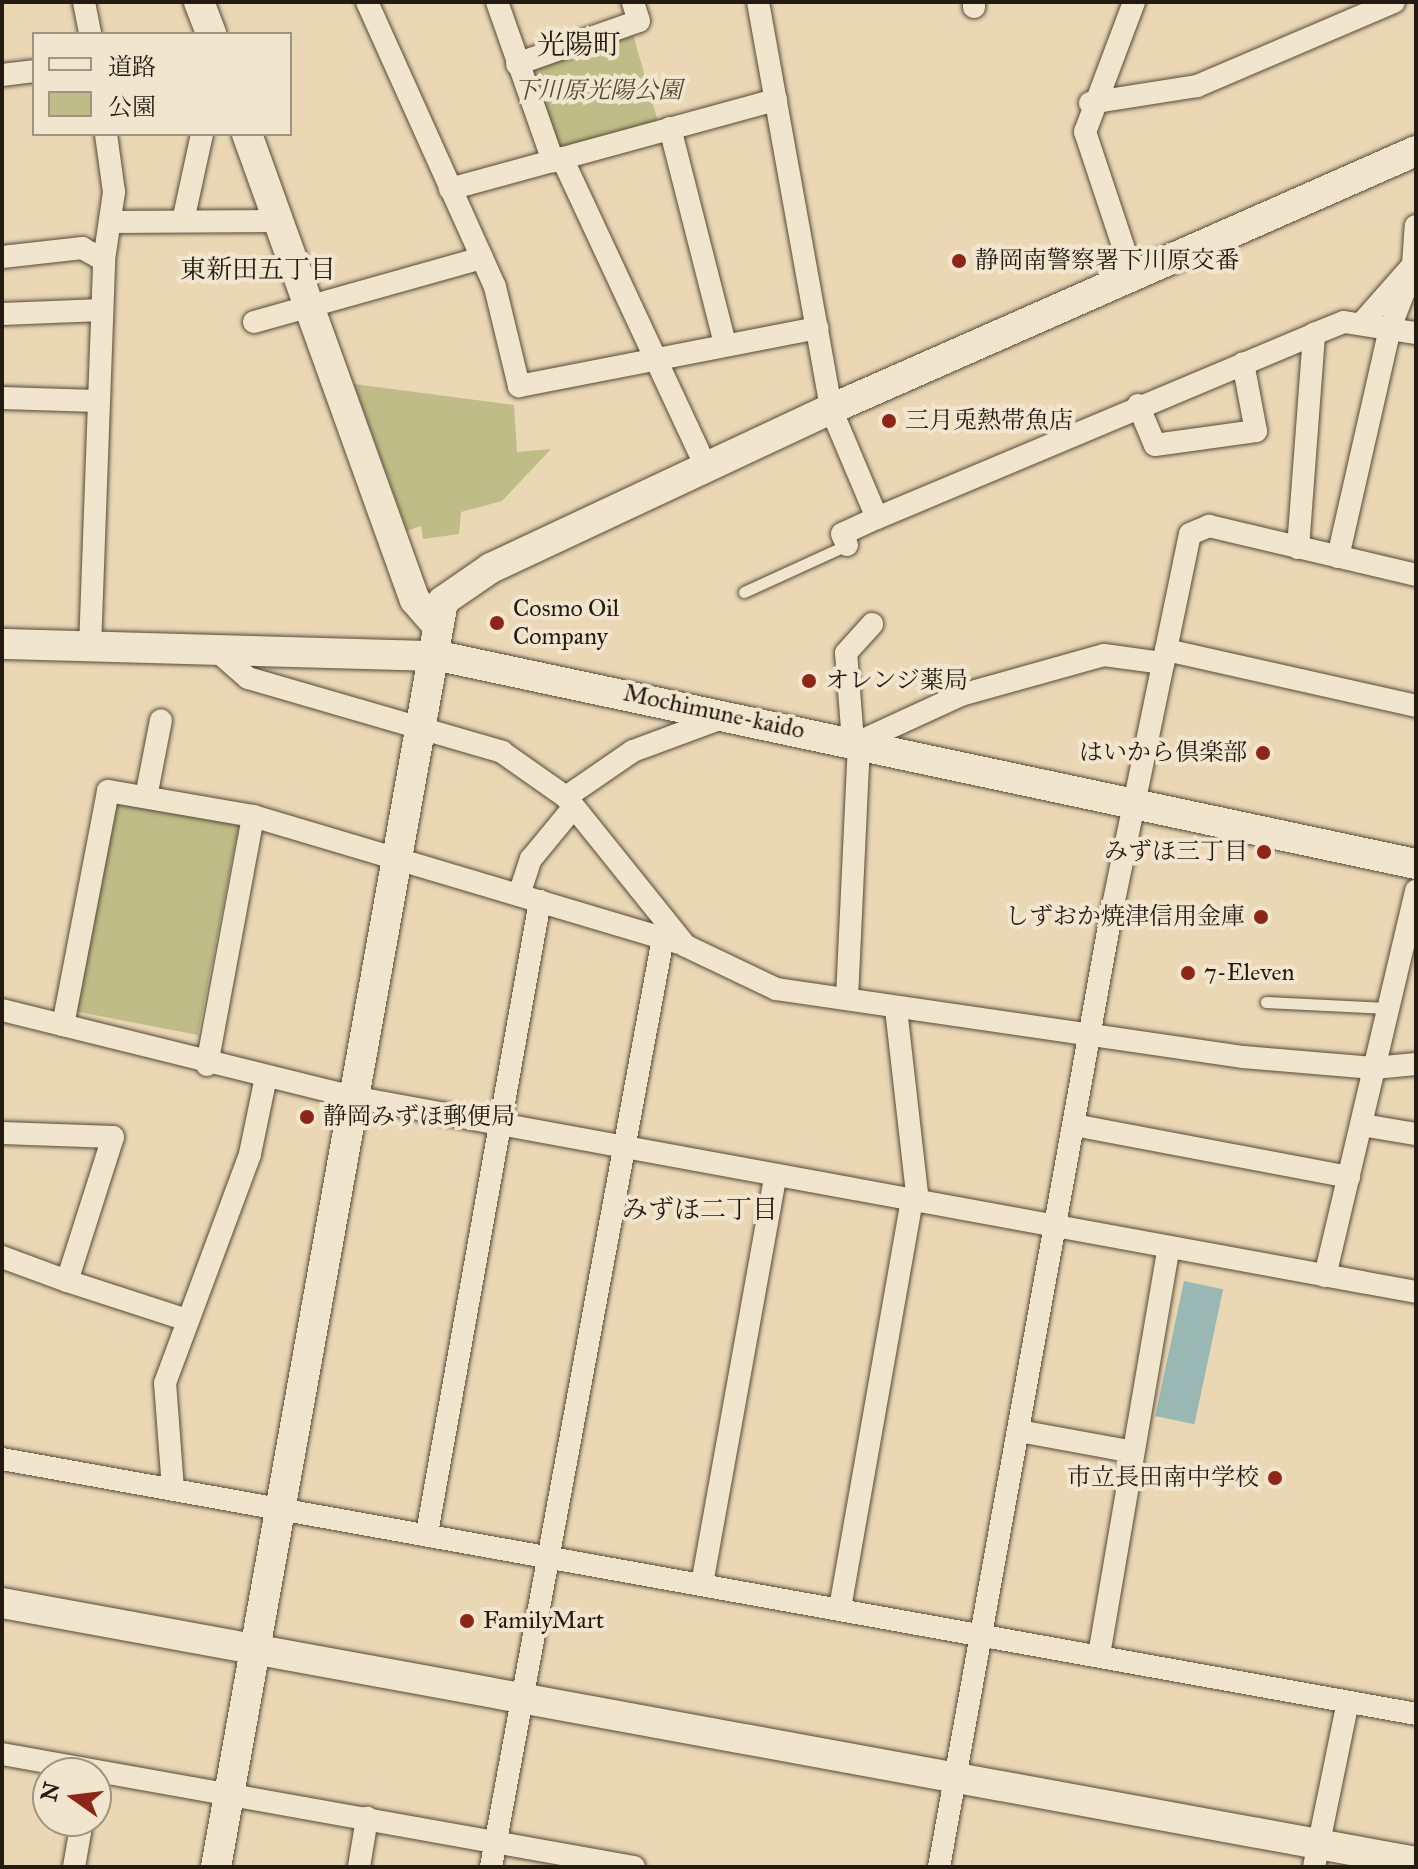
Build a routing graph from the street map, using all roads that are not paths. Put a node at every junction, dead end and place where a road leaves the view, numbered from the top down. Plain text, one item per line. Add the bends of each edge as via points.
1 (84, 2) edge
2 (199, 2) edge
3 (367, 2) edge
4 (497, 2) edge
5 (633, 2) edge
6 (758, 2) edge
7 (1134, 2) edge
8 (1394, 2) edge
9 (90, 32) edge
10 (210, 32) edge
11 (517, 64) junction
12 (32, 71) edge
13 (2, 75) edge
14 (776, 100) junction
15 (1090, 103) junction
16 (670, 128) junction
17 (106, 136) edge
18 (202, 136) edge
19 (248, 136) edge
20 (1416, 151) edge
21 (558, 159) junction
22 (450, 189) junction
23 (183, 221) junction
24 (278, 221) junction
25 (110, 222) junction
26 (1416, 226) edge
27 (2, 257) edge
28 (482, 258) junction
29 (104, 260) junction
30 (1414, 263) edge
31 (1132, 273) junction
32 (308, 308) junction
33 (102, 310) junction
34 (2, 314) edge
35 (254, 322) dead end
36 (1361, 324) junction
37 (817, 328) junction
38 (1390, 328) junction
39 (1416, 333) edge
40 (1314, 334) junction
41 (725, 344) junction
42 (654, 357) junction
43 (1243, 363) junction
44 (2, 398) edge
45 (97, 401) junction
46 (1138, 405) junction
47 (831, 409) junction
48 (706, 467) junction
49 (877, 518) junction
50 (847, 545) joint
51 (1298, 548) junction
52 (1338, 557) junction
53 (1416, 575) edge
54 (744, 592) dead end
55 (436, 624) junction
56 (872, 624) dead end
57 (2, 644) edge
58 (90, 648) junction
59 (217, 651) junction
60 (439, 656) junction
61 (1165, 657) junction
62 (1416, 706) edge
63 (730, 715) junction
64 (161, 720) dead end
65 (423, 733) junction
66 (856, 741) junction
67 (146, 797) junction
68 (570, 802) junction
69 (1134, 803) junction
70 (253, 816) junction
71 (400, 860) junction
72 (1416, 864) edge
73 (1416, 891) edge
74 (530, 898) junction
75 (663, 938) junction
76 (686, 946) junction
77 (847, 998) junction
78 (1266, 1002) dead end
79 (1387, 1008) junction
80 (896, 1009) junction
81 (2, 1010) edge
82 (63, 1025) junction
83 (1090, 1035) junction
84 (1416, 1064) edge
85 (207, 1065) junction
86 (1374, 1068) junction
87 (266, 1077) junction
88 (358, 1098) junction
89 (501, 1123) junction
90 (1074, 1125) junction
91 (1362, 1125) junction
92 (2, 1133) edge
93 (1416, 1134) edge
94 (623, 1148) junction
95 (775, 1177) junction
96 (1349, 1177) junction
97 (915, 1201) junction
98 (1055, 1226) junction
99 (1169, 1247) junction
100 (2, 1257) edge
101 (1325, 1276) junction
102 (67, 1281) junction
103 (1416, 1292) edge
104 (184, 1319) junction
105 (1019, 1431) junction
106 (1133, 1452) junction
107 (2, 1460) edge
108 (173, 1489) junction
109 (281, 1507) junction
110 (427, 1533) junction
111 (548, 1556) junction
112 (702, 1584) junction
113 (2, 1603) edge
114 (840, 1608) junction
115 (982, 1634) junction
116 (255, 1650) junction
117 (1099, 1655) junction
118 (522, 1697) junction
119 (1348, 1702) junction
120 (1416, 1714) edge
121 (2, 1754) edge
122 (32, 1760) edge
123 (112, 1774) edge
124 (955, 1775) junction
125 (230, 1793) junction
126 (367, 1818) junction
127 (79, 1837) edge
128 (496, 1842) junction
129 (1316, 1856) edge
130 (1416, 1862) edge
131 (74, 1867) edge
132 (216, 1867) edge
133 (359, 1867) edge
134 (491, 1867) edge
135 (634, 1867) edge
136 (939, 1867) edge

1 - 9 street
2 - 10 street
3 - 22 street
4 - 11 street
5 - 11 street via 639,21
6 - 14 street
7 - 15 street
8 - 15 street via 1197,86
11 - 21 street
12 - 13 street
14 - 16 street
14 - 37 street
15 - 31 street via 1085,132
16 - 21 street
16 - 41 street
17 - 25 street via 114,192
18 - 23 street
19 - 24 street
20 - 31 street
21 - 22 street
21 - 42 street
22 - 28 street
23 - 24 street
23 - 25 street
24 - 32 street
25 - 29 street
26 - 30 street
27 - 29 street via 82,248
28 - 32 street
28 - 42 street via 519,386
29 - 33 street
30 - 36 street
30 - 38 street
31 - 47 street
32 - 35 street
32 - 55 street via 415,600
33 - 34 street
33 - 45 street
36 - 38 street
36 - 40 street
37 - 41 street
37 - 47 street
38 - 39 street
38 - 52 street
40 - 43 street
40 - 51 street
41 - 42 street
42 - 48 street
43 - 46 street
43 - 46 street via 1256,431 1155,445
44 - 45 street
45 - 58 street
46 - 49 street
47 - 48 street
47 - 49 street
48 - 55 street via 491,568 452,592
49 - 50 street via 842,534
50 - 54 lane
51 - 52 street
51 - 61 street via 1209,526 1194,529
52 - 53 street
55 - 60 street
56 - 66 street via 846,653
57 - 58 street, Mochimune-kaido
58 - 59 street, Mochimune-kaido
59 - 60 street, Mochimune-kaido
59 - 65 street via 248,678
60 - 63 street, Mochimune-kaido
60 - 65 street
61 - 62 street
61 - 66 street via 1104,655 961,695
61 - 69 street
63 - 66 street, Mochimune-kaido
63 - 68 street via 633,751
64 - 67 street
65 - 68 street via 502,752
65 - 71 street
66 - 69 street, Mochimune-kaido
66 - 77 street
67 - 70 street
67 - 82 street via 108,791
68 - 74 street via 531,859
68 - 76 street via 656,899
69 - 72 street, Mochimune-kaido
69 - 83 street
70 - 71 street
70 - 85 street
71 - 74 street
71 - 88 street
73 - 79 street
74 - 75 street
74 - 89 street
75 - 76 street
75 - 94 street
76 - 77 street via 776,989
77 - 80 street
78 - 79 lane
79 - 86 street
80 - 83 street
80 - 97 street
81 - 82 street
82 - 85 street
83 - 86 street
83 - 90 street
84 - 86 street
85 - 87 street
86 - 91 street
87 - 88 street
87 - 104 street via 250,1154
88 - 89 street
88 - 109 street
89 - 94 street
89 - 110 street
90 - 96 street
90 - 98 street
91 - 93 street
91 - 96 street
92 - 102 street via 113,1137
94 - 95 street
94 - 111 street
95 - 97 street
95 - 112 street
96 - 101 street
97 - 98 street
97 - 114 street
98 - 99 street
98 - 105 street
99 - 101 street
99 - 106 street
100 - 102 street
101 - 103 street
102 - 104 street
104 - 108 street via 165,1383
105 - 106 street
105 - 115 street
106 - 117 street
107 - 108 street
108 - 109 street
109 - 110 street
109 - 116 street
110 - 111 street
111 - 112 street
111 - 118 street
112 - 114 street
113 - 116 street
114 - 115 street
115 - 117 street
115 - 124 street
116 - 118 street
116 - 125 street
117 - 119 street
118 - 124 street
118 - 128 street
119 - 120 street
119 - 129 street
121 - 122 street
123 - 125 street
124 - 129 street
124 - 136 street
125 - 126 street
125 - 132 street
126 - 128 street
126 - 133 street
127 - 131 street
128 - 134 street
128 - 135 street
129 - 130 street

